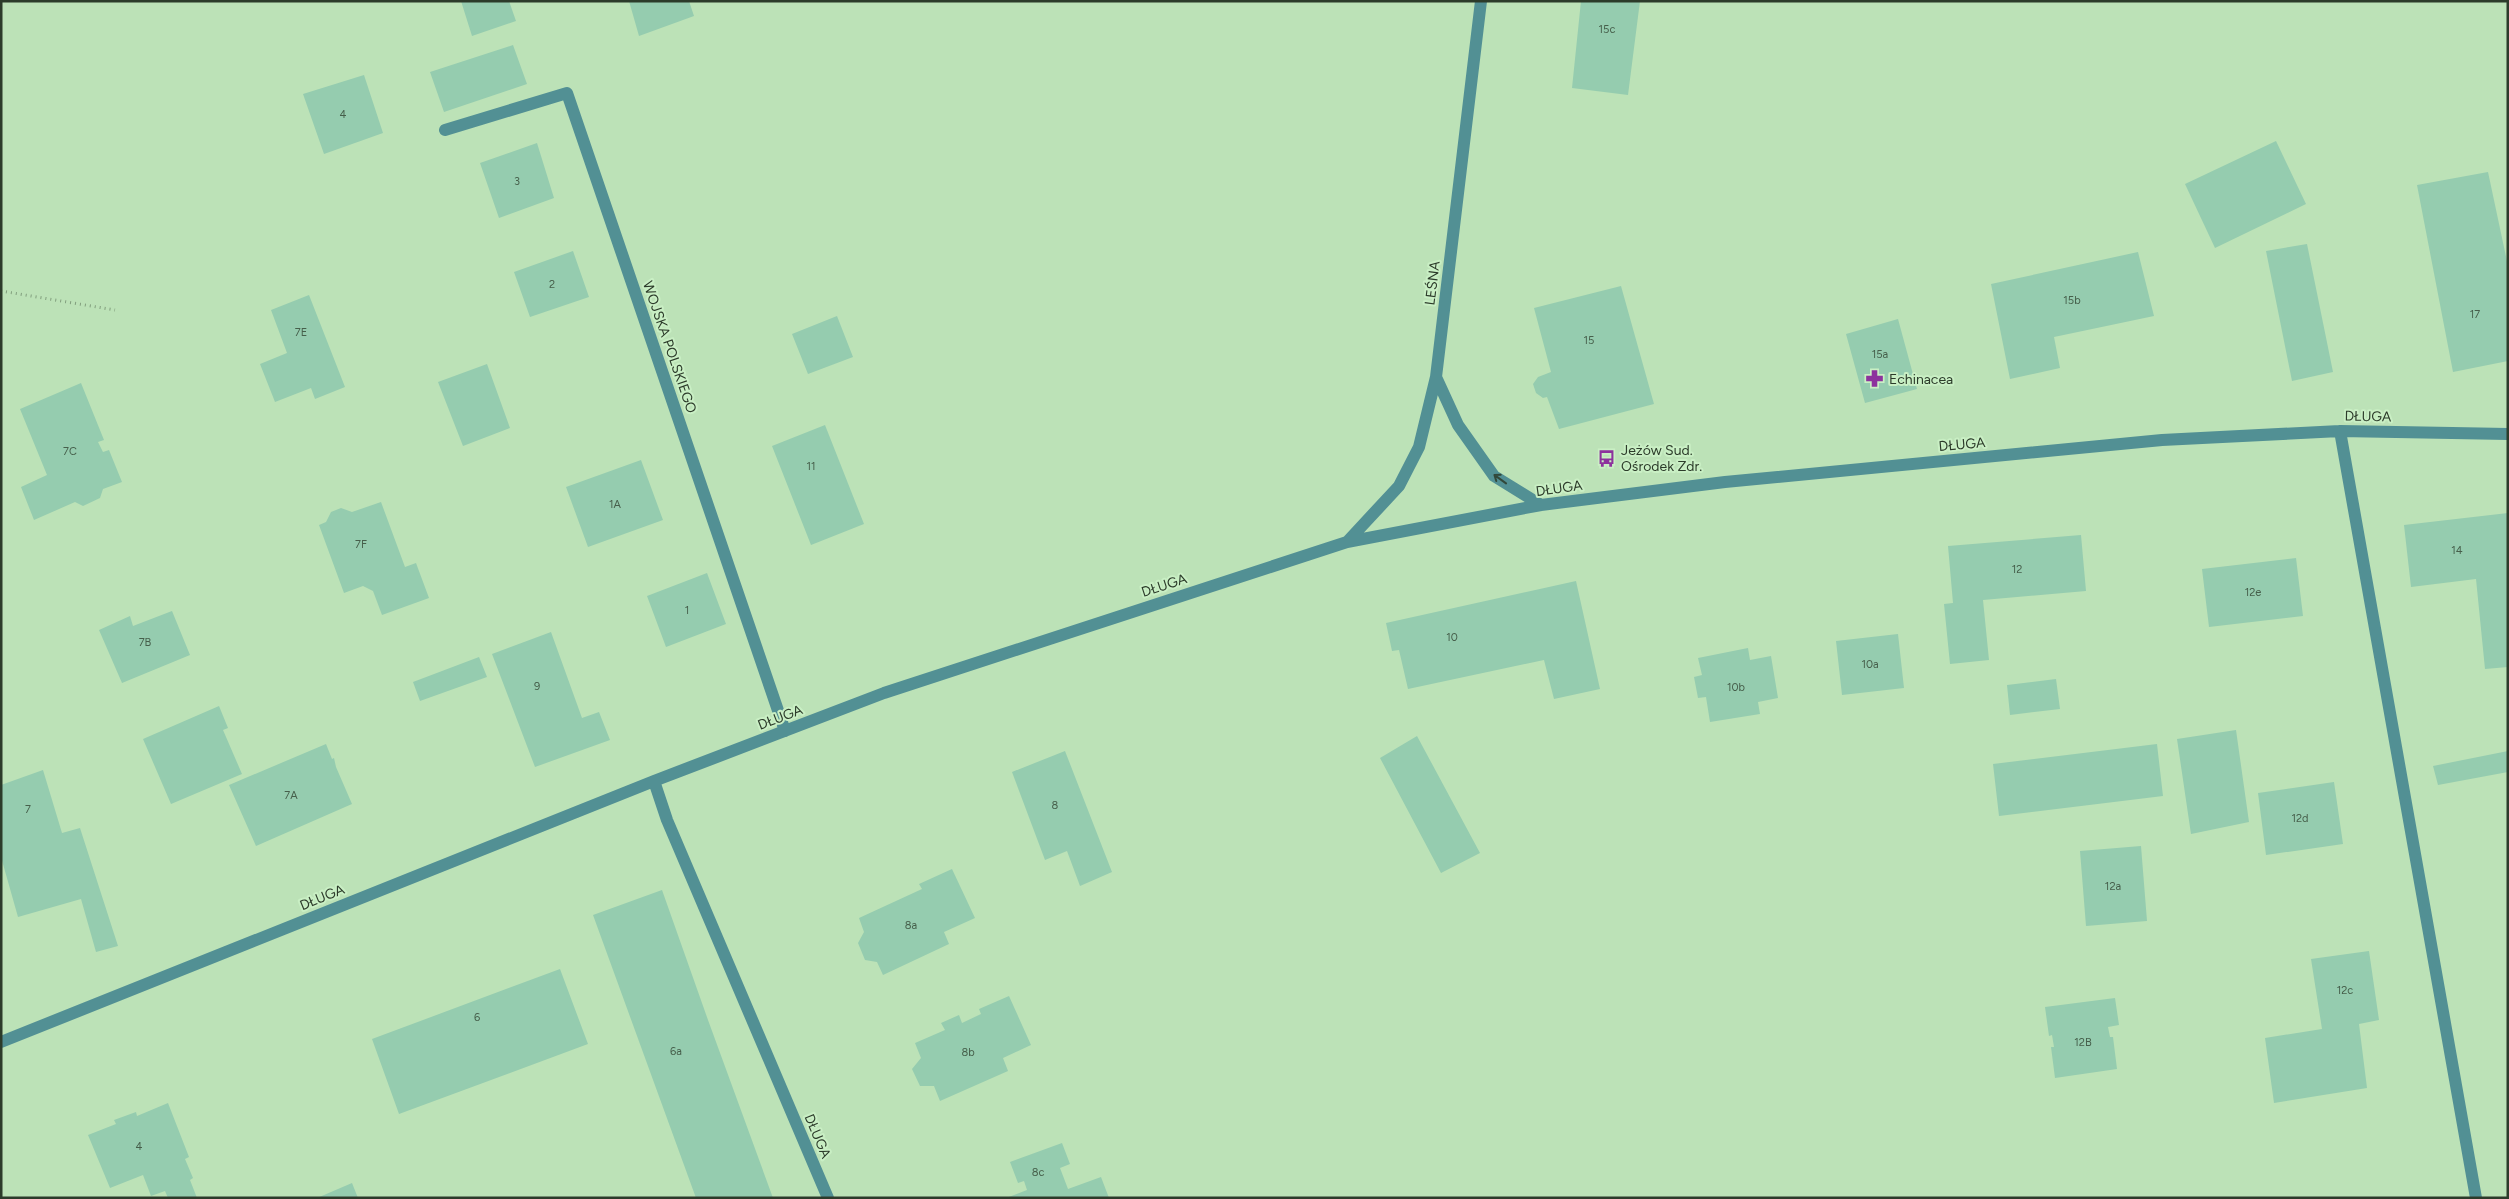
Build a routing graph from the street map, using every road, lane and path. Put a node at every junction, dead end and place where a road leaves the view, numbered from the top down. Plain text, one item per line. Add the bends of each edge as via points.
1 (1481, 1) edge
2 (445, 130) dead end
3 (1, 291) edge
4 (115, 310) dead end
5 (1436, 376) junction
6 (2340, 431) junction
7 (2508, 434) edge
8 (1541, 505) junction
9 (1347, 542) junction
10 (785, 731) junction
11 (654, 781) junction
12 (1, 1042) edge
13 (828, 1198) edge
14 (2476, 1198) edge

1 - 5 street, LEŚNA
2 - 10 street, WOJSKA POLSKIEGO via 567,93
3 - 4 path
8 -> 5 street via 1494,476 1458,425
5 - 9 street, LEŚNA via 1419,447 1399,486
6 - 7 street, DŁUGA
6 - 8 street, DŁUGA via 2152,441 1725,482
6 - 14 street
8 - 9 street, DŁUGA
9 - 10 street, DŁUGA via 884,693
10 - 11 street, DŁUGA
11 - 12 street, DŁUGA
11 - 13 street, DŁUGA via 667,820

